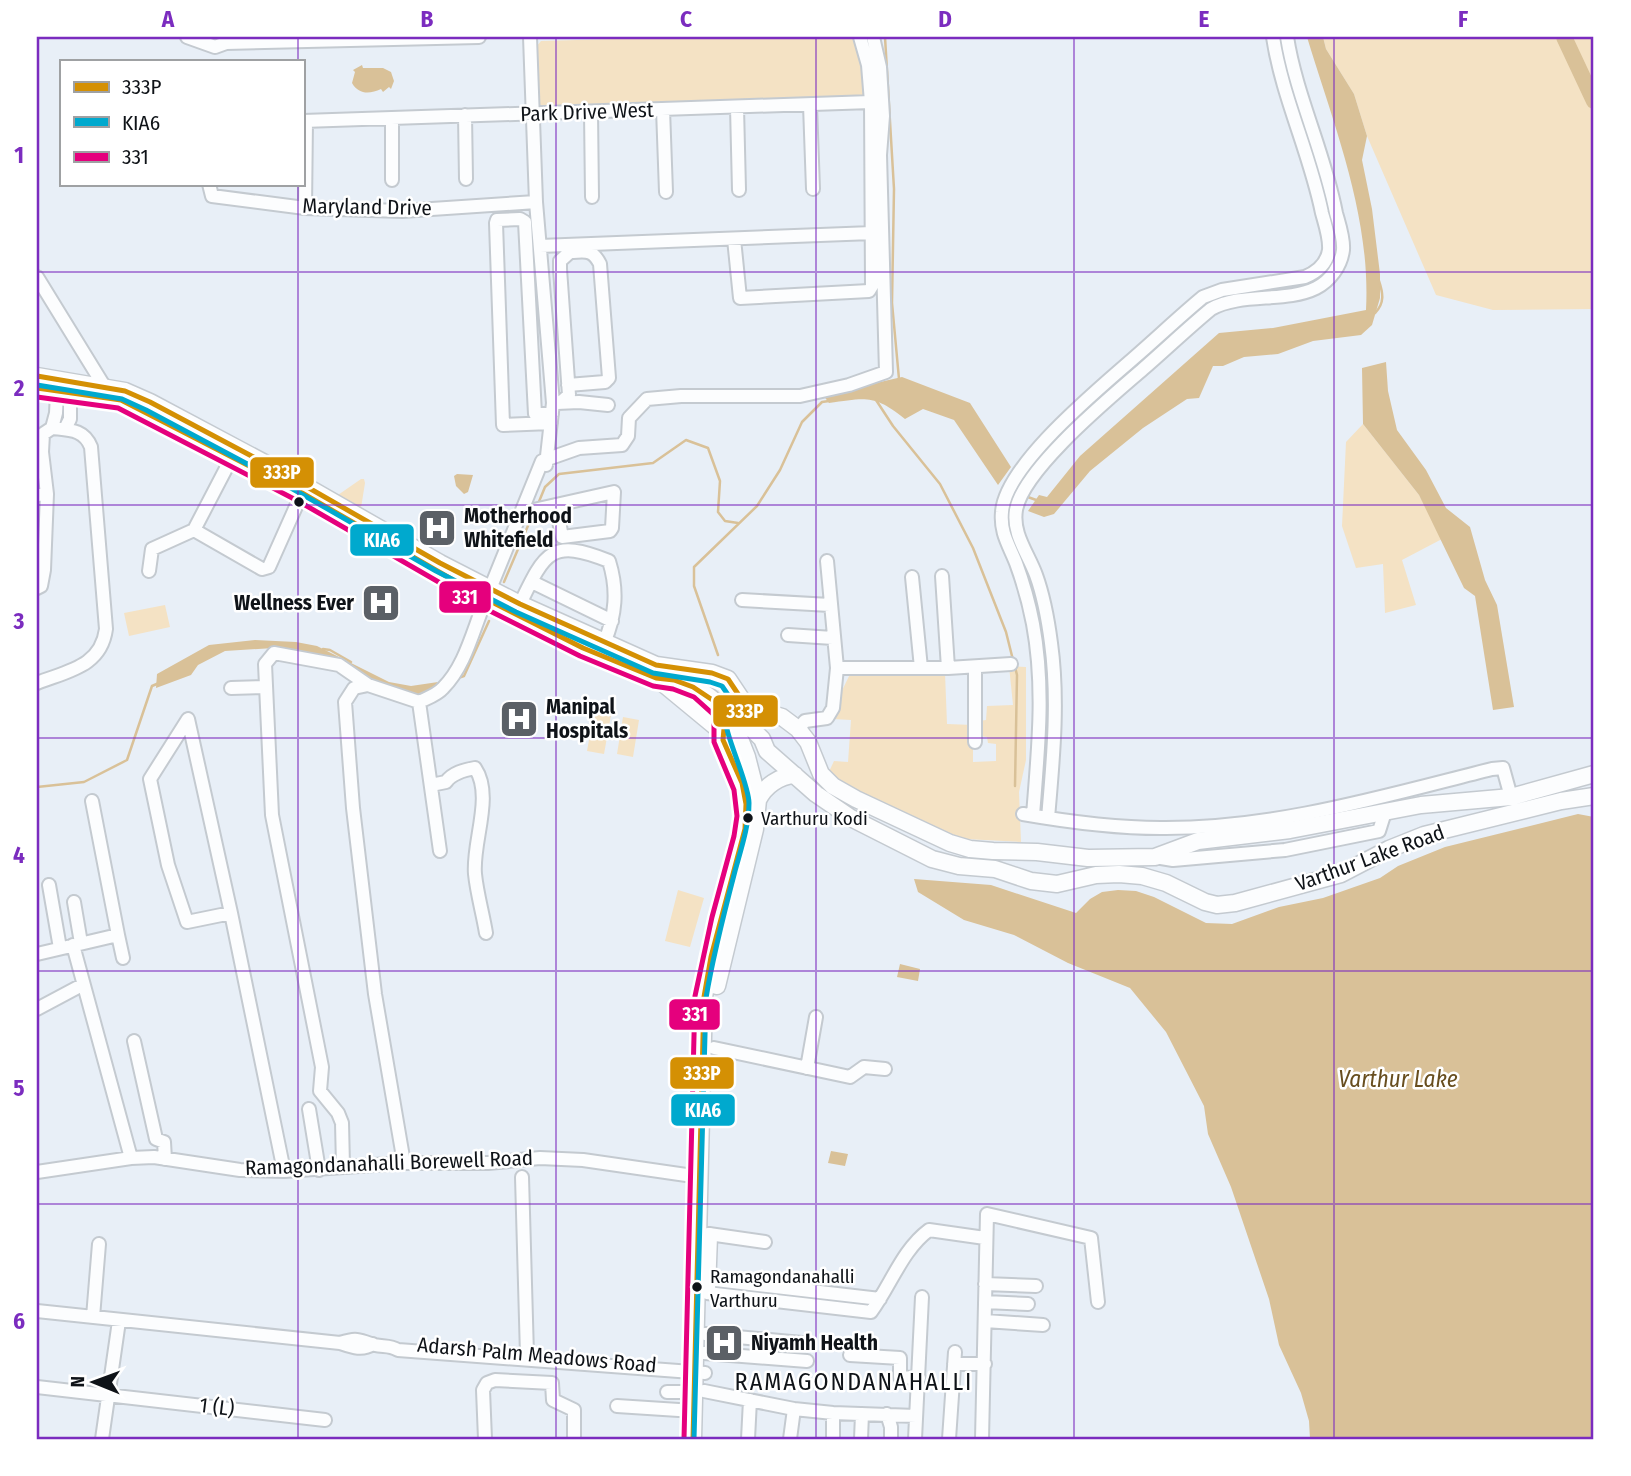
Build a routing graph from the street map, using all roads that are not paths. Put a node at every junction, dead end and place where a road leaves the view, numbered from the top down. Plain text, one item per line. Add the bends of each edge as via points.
1 (187, 37) edge
2 (456, 37) edge
3 (479, 37) edge
4 (530, 37) edge
5 (860, 37) edge
6 (873, 37) edge
7 (1273, 37) edge
8 (1287, 37) edge
9 (382, 38) edge
10 (306, 39) edge
11 (222, 42) edge
12 (216, 60) edge
13 (1300, 85) junction
14 (1287, 89) junction
15 (871, 102) junction
16 (810, 105) junction
17 (737, 107) junction
18 (663, 109) junction
19 (591, 112) junction
20 (533, 113) junction
21 (465, 116) junction
22 (392, 118) junction
23 (304, 121) edge
24 (466, 179) dead end
25 (393, 180) dead end
26 (210, 186) edge
27 (813, 189) dead end
28 (739, 190) dead end
29 (666, 192) dead end
30 (592, 197) dead end
31 (536, 202) junction
32 (305, 208) junction
33 (872, 233) junction
34 (734, 239) junction
35 (540, 246) junction
36 (37, 277) edge
37 (37, 376) edge
38 (568, 386) junction
39 (37, 388) edge
40 (104, 391) junction
41 (63, 392) junction
42 (608, 405) dead end
43 (554, 411) junction
44 (535, 419) junction
45 (58, 428) junction
46 (1047, 440) junction
47 (1057, 449) junction
48 (232, 457) junction
49 (547, 459) junction
50 (1015, 479) junction
51 (1030, 483) junction
52 (302, 493) junction
53 (42, 494) edge
54 (556, 505) junction
55 (529, 511) junction
56 (194, 530) junction
57 (827, 561) dead end
58 (149, 570) dead end
59 (942, 576) dead end
60 (912, 577) dead end
61 (532, 582) junction
62 (37, 588) edge
63 (491, 593) junction
64 (742, 600) dead end
65 (520, 604) junction
66 (830, 605) junction
67 (612, 621) junction
68 (788, 635) dead end
69 (833, 638) junction
70 (604, 643) junction
71 (1011, 664) dead end
72 (975, 667) junction
73 (837, 668) junction
74 (921, 668) junction
75 (948, 668) junction
76 (1040, 677) junction
77 (1055, 677) junction
78 (656, 678) junction
79 (37, 682) edge
80 (368, 685) junction
81 (267, 687) junction
82 (231, 688) dead end
83 (419, 702) junction
84 (733, 715) junction
85 (798, 729) junction
86 (975, 742) dead end
87 (1594, 774) edge
88 (794, 775) junction
89 (431, 785) junction
90 (829, 792) junction
91 (1594, 796) edge
92 (1511, 797) junction
93 (758, 800) junction
94 (92, 801) dead end
95 (1385, 812) junction
96 (1048, 818) junction
97 (1197, 834) junction
98 (440, 851) dead end
99 (1155, 857) junction
100 (50, 885) dead end
101 (74, 902) dead end
102 (231, 913) junction
103 (486, 933) dead end
104 (118, 934) junction
105 (71, 945) junction
106 (37, 954) edge
107 (123, 958) dead end
108 (82, 985) junction
109 (37, 1009) edge
110 (816, 1017) dead end
111 (134, 1041) dead end
112 (714, 1048) junction
113 (807, 1068) junction
114 (884, 1069) dead end
115 (309, 1109) dead end
116 (131, 1158) junction
117 (165, 1159) junction
118 (404, 1163) junction
119 (343, 1166) junction
120 (44, 1167) edge
121 (319, 1170) junction
122 (284, 1171) junction
123 (522, 1177) dead end
124 (700, 1177) junction
125 (709, 1234) junction
126 (985, 1238) junction
127 (765, 1242) dead end
128 (99, 1244) dead end
129 (985, 1283) junction
130 (707, 1286) junction
131 (1036, 1286) dead end
132 (922, 1297) dead end
133 (985, 1302) junction
134 (1098, 1302) dead end
135 (1028, 1304) dead end
136 (37, 1311) edge
137 (93, 1317) junction
138 (118, 1321) junction
139 (985, 1321) junction
140 (1043, 1325) dead end
141 (705, 1334) junction
142 (802, 1343) dead end
143 (704, 1353) junction
144 (850, 1355) dead end
145 (523, 1359) junction
146 (807, 1361) dead end
147 (985, 1364) junction
148 (700, 1371) junction
149 (919, 1378) junction
150 (521, 1381) junction
151 (37, 1387) edge
152 (667, 1392) dead end
153 (697, 1392) junction
154 (108, 1394) junction
155 (750, 1400) junction
156 (617, 1406) dead end
157 (794, 1409) junction
158 (834, 1413) junction
159 (862, 1414) junction
160 (887, 1414) junction
161 (916, 1416) junction
162 (325, 1420) dead end
163 (697, 1428) edge
164 (102, 1439) edge
165 (485, 1439) edge
166 (574, 1439) edge
167 (748, 1439) edge
168 (790, 1439) edge
169 (833, 1439) edge
170 (862, 1439) edge
171 (891, 1439) edge
172 (915, 1439) edge
173 (949, 1439) edge
174 (982, 1439) edge

1 - 11 street
2 - 3 street
2 - 9 street
4 - 20 street
5 - 15 street
6 - 49 street via 883,116 886,372 800,396 647,399 629,418 628,436 622,445 579,448
7 - 14 street
8 - 13 street
9 - 10 street
10 - 11 street
11 - 12 street
13 - 14 street
13 - 47 street via 1331,183 1343,247 1335,271 1309,290 1211,309
14 - 46 street via 1317,187 1329,247 1324,263 1306,277 1222,290 1203,298
15 - 16 street, Park Drive West
15 - 33 street
16 - 17 street, Park Drive West
16 - 27 street
17 - 18 street, Park Drive West
17 - 28 street
18 - 19 street, Park Drive West
18 - 29 street
19 - 20 street, Park Drive West
19 - 30 street
20 - 21 street, Park Drive West
20 - 31 street
21 - 22 street, Park Drive West
21 - 24 street
22 - 23 street, Park Drive West
22 - 25 street
23 - 32 street
26 - 32 street, Maryland Drive via 212,196
31 - 32 street, Maryland Drive via 402,211
31 - 35 street
33 - 34 street
33 - 34 street via 869,291 740,298
34 - 35 street
35 - 43 street
36 - 40 street
37 - 40 main road
38 - 38 street via 560,261 570,252 589,252 600,264 608,378 596,385
38 - 43 street via 569,395
39 - 41 main road
40 - 41 main road
40 - 48 main road
40 - 63 main road via 125,391 150,402
41 - 45 street via 70,419
42 - 43 street via 579,402
43 - 44 street
43 - 49 street
44 - 44 street via 503,425 497,220 525,222
45 - 53 street via 43,434
45 - 79 street via 79,431 91,447 106,629 104,642 80,668
46 - 47 street
46 - 50 street
47 - 51 street
48 - 52 main road
48 - 56 street
49 - 55 street
49 - 63 street via 542,461
50 - 51 street
50 - 76 street via 1005,496 1002,529 1028,602
51 - 77 street via 1017,507 1017,534 1036,576 1048,620
52 - 56 street via 266,569
52 - 63 main road
53 - 62 street via 44,570
54 - 54 street via 614,492 612,528 562,537
54 - 55 street
55 - 63 street
56 - 58 street via 152,549
57 - 66 street
59 - 75 street
60 - 74 street
61 - 65 street
61 - 67 street
61 - 67 street via 545,558 559,550 586,552 609,561 615,579
63 - 65 main road
63 - 78 main road via 583,648
63 - 83 street via 460,665 443,688
64 - 66 street
65 - 70 main road
66 - 69 street
67 - 70 street
68 - 69 street
69 - 73 street
70 - 84 main road via 656,665 728,679 737,690
71 - 72 street
72 - 75 street
72 - 86 street
73 - 74 street
73 - 85 street via 833,708 827,718 805,721
74 - 75 street
76 - 77 street
76 - 96 street via 1040,730 1028,814
77 - 96 street
78 - 84 main road
78 - 84 main road via 697,687
80 - 81 street via 339,665 274,653 265,664
80 - 83 street
80 - 118 street via 354,688 345,702 345,722 375,994
81 - 82 street
81 - 119 street via 272,815 322,1067 320,1091 342,1123
83 - 89 street
84 - 85 main road via 782,717
84 - 88 main road, Varthur Lake Road
84 - 93 main road
84 - 124 main road via 727,750 742,783 745,829 710,957 704,997
85 - 90 main road, Varthur Lake Road
87 - 92 main road, Varthur Lake Road
88 - 90 main road, Varthur Lake Road
88 - 93 main road via 764,789
89 - 98 street
89 - 103 street via 446,782 465,769 475,768 481,776 475,872
90 - 91 main road, Varthur Lake Road via 851,818 932,859 1057,884 1096,875 1142,876 1217,905 1341,874 1424,835
90 - 99 main road, Varthur Lake Road via 856,799 950,844 971,849 1088,858
92 - 95 main road, Varthur Lake Road
92 - 97 street via 1503,768 1492,769 1318,811
93 - 112 main road via 753,839 720,967
94 - 104 street
95 - 97 main road, Varthur Lake Road via 1290,830
95 - 99 street, Varthur Lake Road via 1379,831 1298,848 1200,859
96 - 97 street
97 - 99 main road, Varthur Lake Road
100 - 105 street
101 - 105 street
102 - 102 street via 187,922 168,865 150,779 188,719
102 - 122 street
104 - 105 street
104 - 107 street
105 - 106 street
105 - 108 street
108 - 109 street
108 - 116 street
110 - 113 street
111 - 117 street via 156,1139 165,1143
112 - 113 street
112 - 125 main road
113 - 114 street via 850,1077 864,1068
115 - 121 street
116 - 117 street, Ramagondanahalli Borewell Road
116 - 120 street, Ramagondanahalli Borewell Road
117 - 122 street, Ramagondanahalli Borewell Road
118 - 119 street, Ramagondanahalli Borewell Road
118 - 124 street, Ramagondanahalli Borewell Road via 541,1158
119 - 121 street, Ramagondanahalli Borewell Road
121 - 122 street, Ramagondanahalli Borewell Road
123 - 145 street
124 - 148 main road
125 - 127 street
125 - 130 main road
126 - 129 street
126 - 130 street via 929,1230 907,1253 880,1299
126 - 134 street via 987,1214 1091,1238
128 - 137 street
129 - 131 street
129 - 133 street
130 - 141 main road
132 - 149 street
133 - 135 street
133 - 139 street
136 - 137 street, Adarsh Palm Meadows Road
137 - 138 street, Adarsh Palm Meadows Road
138 - 145 street, Adarsh Palm Meadows Road via 366,1349 399,1342
138 - 154 street
139 - 140 street
139 - 147 street
141 - 142 street
141 - 143 main road
143 - 146 street
143 - 148 main road
144 - 149 street via 900,1359 900,1377
145 - 148 street, Adarsh Palm Meadows Road
145 - 150 street
147 - 173 street via 954,1358
147 - 174 street
148 - 153 main road
148 - 163 main road
149 - 161 street
150 - 165 street via 487,1383 483,1390
150 - 166 street via 552,1383 553,1400 574,1410
151 - 154 street, 1 (L)
152 - 153 street
153 - 155 street
153 - 163 main road
154 - 162 street, 1 (L)
154 - 164 street
155 - 157 street
155 - 167 street
156 - 163 street
157 - 158 street
157 - 168 street
158 - 159 street
158 - 169 street
159 - 160 street
159 - 170 street
160 - 161 street
160 - 171 street
161 - 172 street

